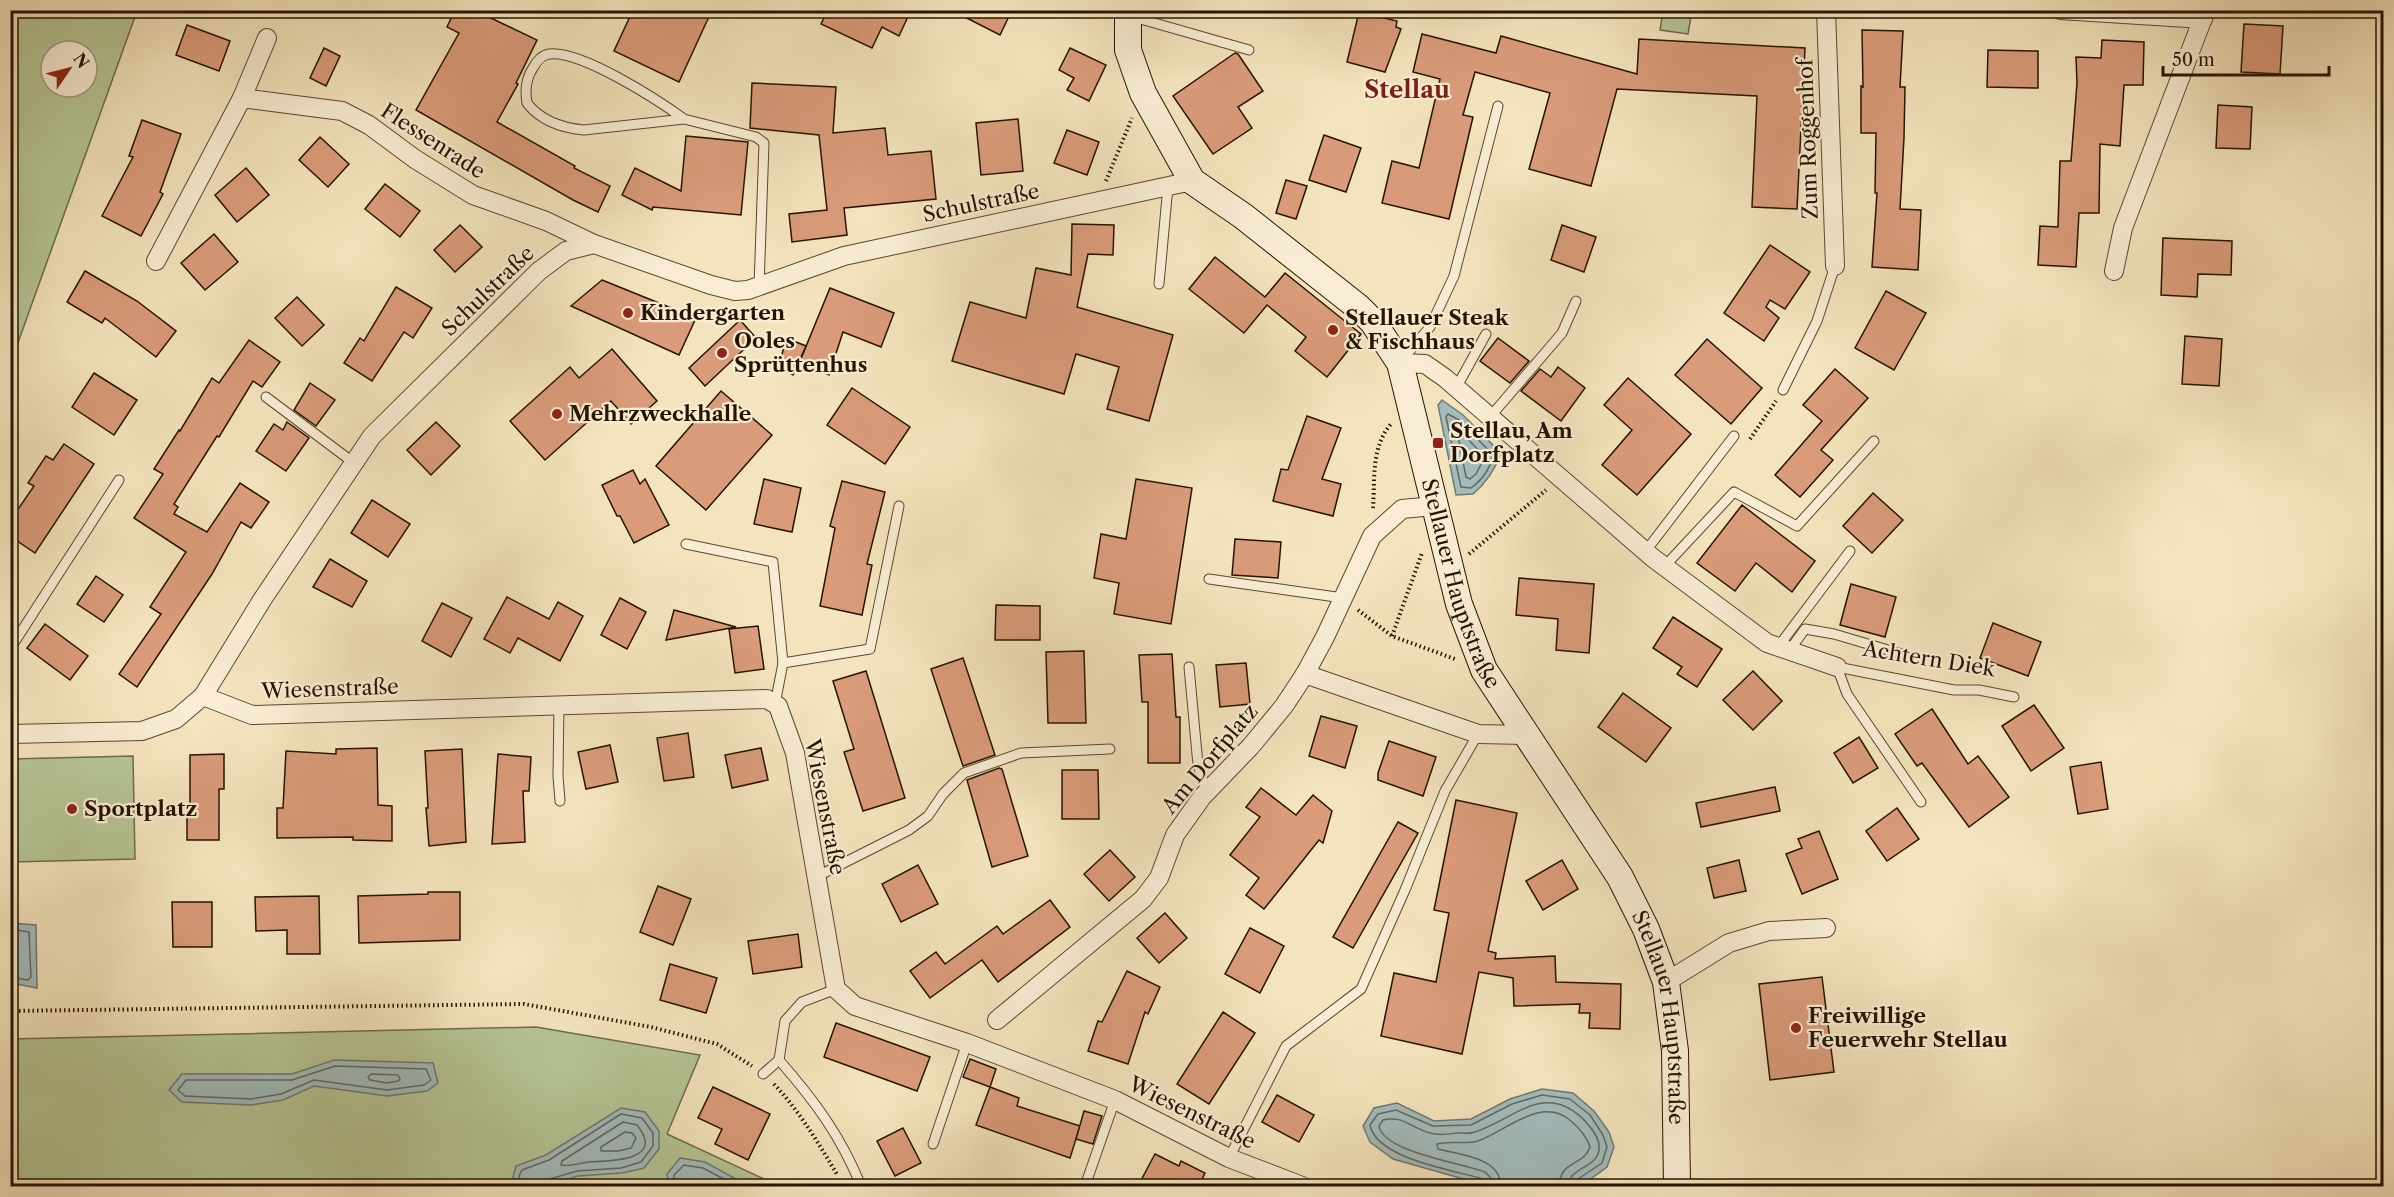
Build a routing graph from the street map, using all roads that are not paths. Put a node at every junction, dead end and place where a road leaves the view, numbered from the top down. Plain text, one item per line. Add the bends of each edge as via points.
1 (1826, 10) edge
2 (2060, 10) edge
3 (1128, 13) edge
4 (2205, 15) edge
5 (267, 38) dead end
6 (1249, 50) dead end
7 (242, 98) junction
8 (1498, 106) dead end
9 (684, 119) junction
10 (1180, 183) junction
11 (594, 244) junction
12 (156, 261) dead end
13 (1834, 266) joint
14 (2114, 271) dead end
15 (1159, 284) dead end
16 (759, 287) junction
17 (1576, 301) dead end
18 (1486, 334) dead end
19 (1400, 363) junction
20 (1456, 388) junction
21 (1783, 390) dead end
22 (266, 397) dead end
23 (1490, 417) junction
24 (1734, 436) dead end
25 (1874, 441) dead end
26 (354, 463) junction
27 (119, 480) dead end
28 (899, 507) dead end
29 (1435, 511) junction
30 (686, 544) dead end
31 (1850, 551) dead end
32 (1645, 552) junction
33 (1664, 567) junction
34 (1209, 579) dead end
35 (1343, 598) junction
36 (10, 649) edge
37 (1784, 649) junction
38 (1905, 655) dead end
39 (783, 663) junction
40 (1189, 667) dead end
41 (1837, 667) junction
42 (1305, 674) junction
43 (203, 696) junction
44 (2014, 697) dead end
45 (560, 704) junction
46 (775, 704) junction
47 (10, 734) edge
48 (1478, 734) junction
49 (1525, 735) junction
50 (1110, 749) dead end
51 (1207, 792) junction
52 (560, 801) dead end
53 (1921, 802) dead end
54 (816, 877) junction
55 (1826, 928) dead end
56 (1666, 982) junction
57 (836, 989) junction
58 (997, 1020) dead end
59 (967, 1043) junction
60 (779, 1060) junction
61 (763, 1074) road end
62 (1115, 1100) junction
63 (933, 1144) dead end
64 (1229, 1158) junction
65 (861, 1186) edge
66 (1085, 1186) edge
67 (1302, 1186) edge
68 (1677, 1186) edge

1 - 13 street, Zum Roggenhof
2 - 4 street
3 - 6 lane
3 - 10 street, Stellauer Hauptstraße via 1128,50
4 - 14 street via 2123,228
5 - 7 street
7 - 11 street, Flessenrade via 342,111 473,195 546,221
7 - 12 street
8 - 19 lane via 1454,276 1430,327
9 - 9 lane via 568,129 535,113 527,103 528,75 547,54 570,56 654,96
9 - 16 lane via 764,143
10 - 15 lane
10 - 16 street, Schulstraße via 844,256
10 - 19 street, Stellauer Hauptstraße via 1243,216 1359,307
11 - 16 street, Schulstraße via 711,285 735,291
11 - 26 street, Schulstraße via 566,250 539,271 372,436
13 - 21 lane via 1817,321
17 - 23 lane via 1562,333
18 - 20 lane
19 - 20 street, Achtern Diek via 1425,364
19 - 29 street, Stellauer Hauptstraße
20 - 23 street, Achtern Diek
22 - 26 lane
23 - 32 street, Achtern Diek
24 - 32 lane
25 - 33 lane via 1797,526 1734,492
26 - 43 street, Schulstraße
27 - 36 lane
28 - 39 lane via 870,649
29 - 35 street, Am Dorfplatz via 1402,509 1372,536
29 - 49 street, Stellauer Hauptstraße via 1459,604 1484,670
30 - 39 lane via 773,562
31 - 37 lane
32 - 33 street, Achtern Diek
33 - 37 street, Achtern Diek via 1767,643
34 - 35 lane
35 - 42 street, Am Dorfplatz
37 - 38 lane via 1805,629
37 - 41 street, Achtern Diek
39 - 46 lane
40 - 51 lane via 1198,765
41 - 44 lane, Achtern Diek
41 - 53 lane, Achtern Diek via 1847,694
42 - 48 street
42 - 51 street, Am Dorfplatz via 1251,746
43 - 45 street, Wiesenstraße via 252,715
43 - 47 street, Schulstraße via 176,719 142,731
45 - 46 street, Wiesenstraße via 767,699
45 - 52 lane
46 - 54 street, Wiesenstraße via 795,753
48 - 49 street
48 - 64 lane via 1445,791 1361,989 1286,1046
49 - 56 street, Stellauer Hauptstraße via 1620,877 1646,928
50 - 54 lane via 1021,753 964,773 928,816 909,830
51 - 58 street, Am Dorfplatz via 1175,835 1159,878 1143,899
54 - 57 street, Wiesenstraße
55 - 56 street via 1769,931 1729,943
56 - 68 street, Stellauer Hauptstraße via 1675,1051
57 - 59 street, Wiesenstraße via 855,1006
57 - 60 lane via 802,1002 785,1021
59 - 62 street, Wiesenstraße
59 - 63 lane
60 - 61 lane
60 - 65 lane via 831,1124
62 - 64 street, Wiesenstraße
62 - 66 lane
64 - 67 street, Wiesenstraße

